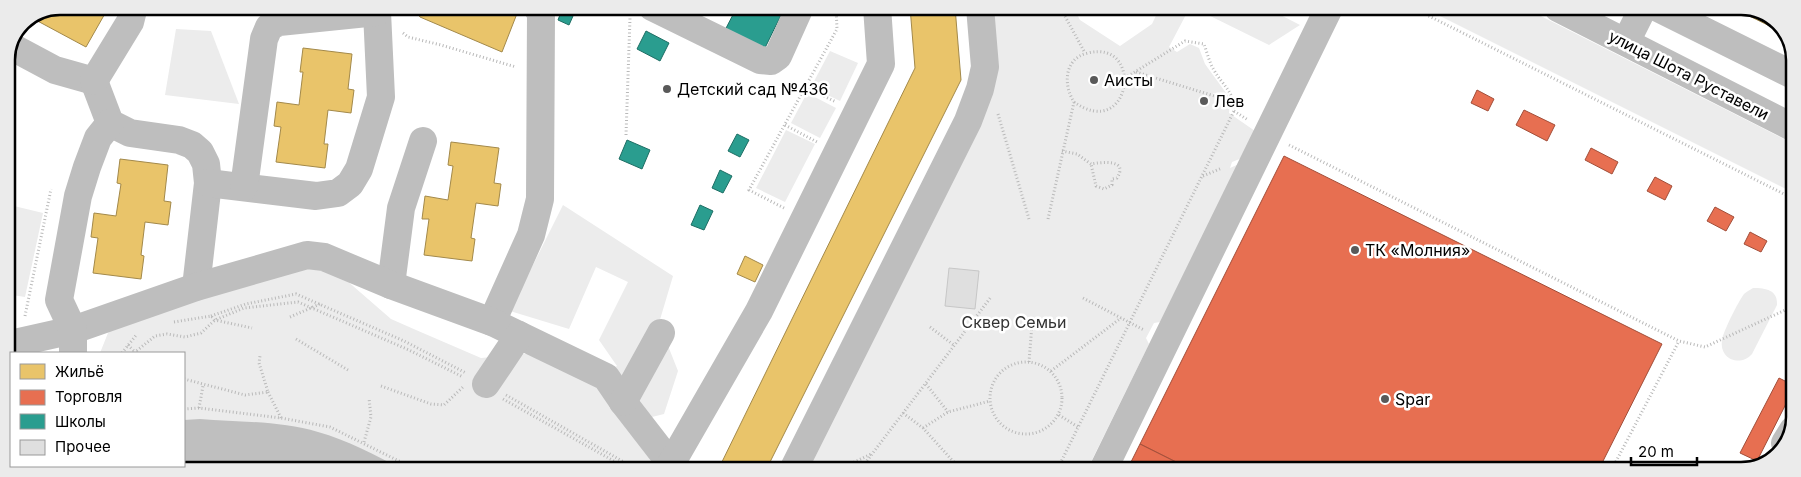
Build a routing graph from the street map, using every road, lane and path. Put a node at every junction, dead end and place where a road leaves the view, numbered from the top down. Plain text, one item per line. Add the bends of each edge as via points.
1 (132, 15) edge
2 (331, 15) edge
3 (375, 15) edge
4 (382, 15) edge
5 (541, 15) edge
6 (641, 15) edge
7 (648, 15) edge
8 (796, 15) edge
9 (836, 15) edge
10 (878, 15) edge
11 (981, 15) edge
12 (1064, 15) edge
13 (1326, 15) edge
14 (1426, 15) edge
15 (1572, 15) edge
16 (1640, 15) edge
17 (1672, 15) edge
18 (1626, 42) junction
19 (16, 49) edge
20 (1085, 53) junction
21 (1135, 72) junction
22 (1786, 72) edge
23 (540, 75) junction
24 (1125, 78) junction
25 (94, 80) junction
26 (805, 87) junction
27 (980, 89) junction
28 (1074, 102) junction
29 (1234, 102) junction
30 (857, 112) junction
31 (110, 123) junction
32 (1786, 124) edge
33 (785, 125) junction
34 (626, 135) dead end
35 (1292, 139) dead end
36 (423, 141) dead end
37 (1062, 151) junction
38 (838, 152) junction
39 (1091, 164) junction
40 (208, 183) junction
41 (244, 187) junction
42 (51, 189) dead end
43 (1786, 195) edge
44 (1029, 218) dead end
45 (804, 219) junction
46 (1048, 219) dead end
47 (391, 285) junction
48 (196, 287) junction
49 (991, 297) dead end
50 (1083, 298) dead end
51 (313, 308) junction
52 (1786, 310) edge
53 (211, 316) junction
54 (290, 317) dead end
55 (1121, 318) junction
56 (216, 320) junction
57 (24, 321) dead end
58 (173, 322) dead end
59 (492, 322) junction
60 (1130, 322) junction
61 (1032, 324) dead end
62 (252, 328) dead end
63 (930, 328) dead end
64 (138, 332) dead end
65 (662, 333) dead end
66 (519, 335) junction
67 (296, 339) dead end
68 (1679, 341) junction
69 (73, 342) edge
70 (1166, 342) junction
71 (15, 345) edge
72 (128, 345) junction
73 (955, 346) junction
74 (123, 352) edge
75 (134, 352) edge
76 (136, 352) edge
77 (260, 356) dead end
78 (1029, 362) junction
79 (348, 370) dead end
80 (1050, 371) junction
81 (185, 379) edge
82 (926, 384) junction
83 (203, 386) junction
84 (381, 386) dead end
85 (483, 386) junction
86 (268, 392) junction
87 (370, 398) dead end
88 (990, 401) junction
89 (623, 402) junction
90 (198, 408) junction
91 (185, 409) edge
92 (948, 412) junction
93 (903, 413) junction
94 (1059, 414) junction
95 (282, 418) junction
96 (1078, 427) junction
97 (923, 428) junction
98 (364, 442) junction
99 (873, 453) junction
100 (402, 462) edge
101 (616, 462) edge
102 (670, 462) edge
103 (677, 462) edge
104 (797, 462) edge
105 (854, 462) edge
106 (867, 462) edge
107 (955, 462) edge
108 (1060, 462) edge
109 (1107, 462) edge
110 (1616, 462) edge

1 - 25 street
2 - 41 street via 280,22 269,27 264,39
3 - 41 street via 381,97 359,169 350,184 338,193 316,196
4 - 23 path via 408,37
5 - 23 street
6 - 34 path
7 - 8 street via 760,60 771,61 778,56
9 - 26 path via 837,30
10 - 30 street via 881,64
11 - 27 street via 986,67
12 - 20 path
13 - 70 street
14 - 43 path
15 - 18 street, улица Шота Руставели
16 - 18 street
17 - 22 street
18 - 32 street, улица Шота Руставели
19 - 25 street via 55,70
20 - 24 path via 1097,51 1108,54 1118,61
20 - 28 path via 1075,59 1067,74 1068,92
21 - 24 path
21 - 29 path
21 - 29 path via 1185,41 1204,44 1214,70 1227,86
23 - 59 street via 540,199 531,235
24 - 28 path via 1123,94 1106,110 1083,109
25 - 31 street
26 - 30 path
26 - 33 path
27 - 44 path via 992,93
27 - 104 street via 968,121
28 - 37 path
29 - 60 path via 1234,111
30 - 38 street
31 - 40 street via 130,133 192,145 206,164
31 - 69 street via 98,138 84,174 59,300
33 - 38 path
33 - 45 path via 749,190
35 - 68 path via 1288,146
36 - 47 street via 401,208
37 - 39 path via 1077,154
37 - 46 path
38 - 45 street
39 - 39 path via 1116,163 1120,173 1112,179 1112,185 1104,189 1096,186
40 - 41 street
40 - 48 street
42 - 57 path
45 - 103 street via 759,311
47 - 48 street via 324,257 307,256
47 - 59 street
48 - 69 street
49 - 73 path
50 - 55 path
51 - 53 path via 320,304 296,294 246,304
51 - 54 path
51 - 56 path via 298,302 244,308
51 - 85 path
52 - 68 path via 1705,347
53 - 56 path
53 - 58 path
55 - 60 path
55 - 80 path
56 - 62 path
56 - 76 path via 201,332 185,337 155,336
59 - 66 street
60 - 70 path
60 - 96 path
61 - 78 path
63 - 73 path
64 - 72 path
65 - 89 street
66 - 85 street
66 - 89 street via 606,376
67 - 79 path
68 - 110 path
69 - 71 street
70 - 109 street
72 - 74 path
72 - 75 path
73 - 82 path
77 - 86 path
78 - 80 path via 1041,364
78 - 88 path via 1005,368 990,389
80 - 94 path via 1062,392
81 - 83 path
82 - 92 path
82 - 93 path
83 - 86 path via 245,395
83 - 90 path
84 - 85 path via 431,404 444,405
85 - 101 path
86 - 95 path
87 - 98 path via 371,416
88 - 92 path
88 - 94 path via 993,414 1001,425 1026,435 1051,426
89 - 102 street
90 - 91 path
90 - 95 path
92 - 97 path
93 - 97 path
93 - 99 path
94 - 96 path
95 - 98 path via 330,427
96 - 108 path
97 - 107 path
98 - 100 path
99 - 105 path
99 - 106 path

